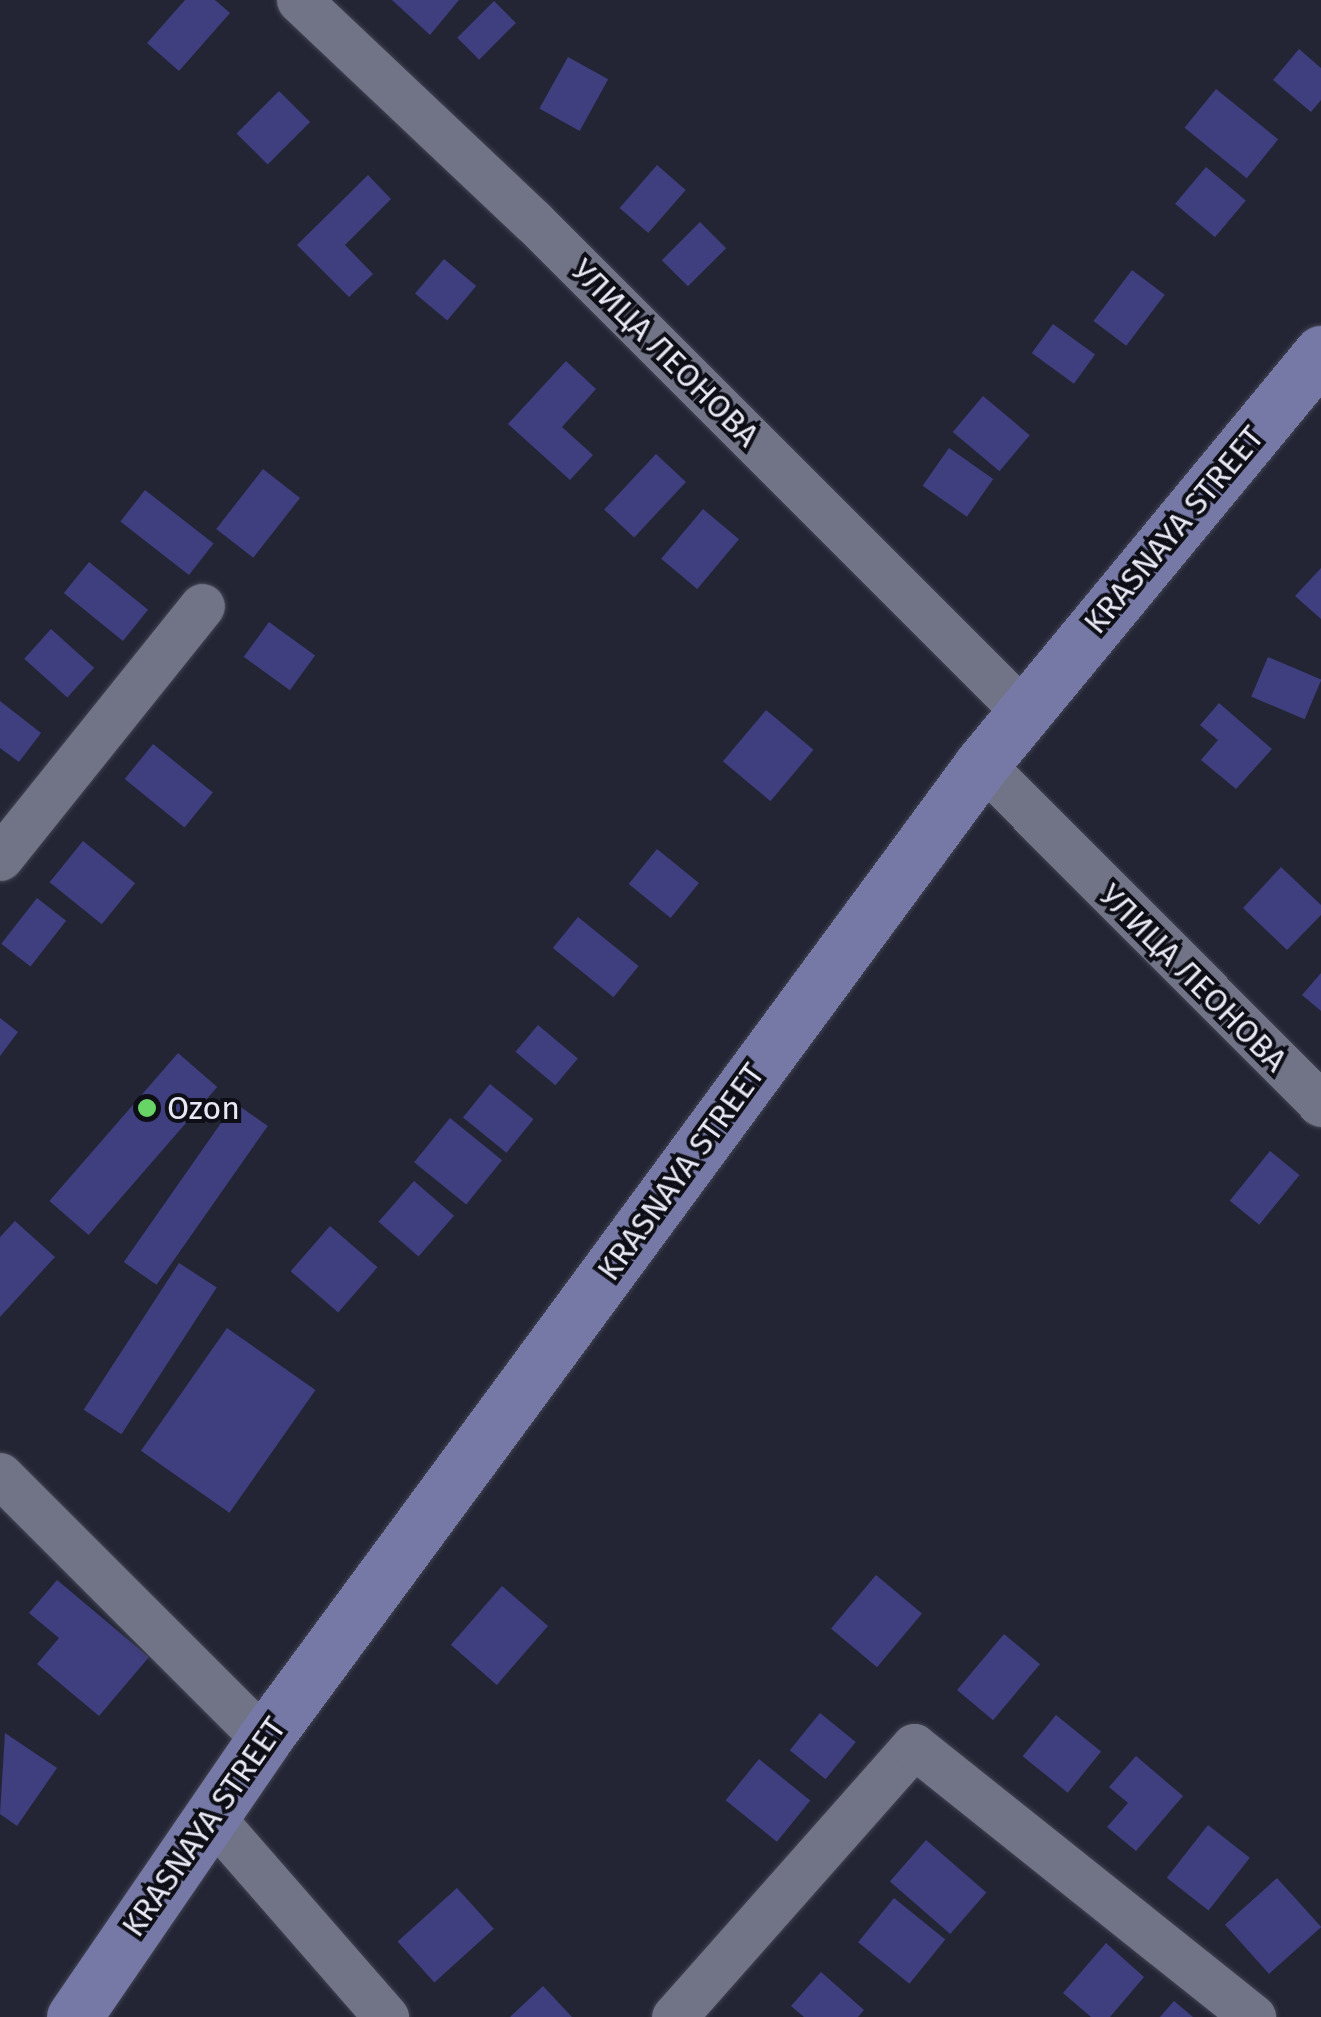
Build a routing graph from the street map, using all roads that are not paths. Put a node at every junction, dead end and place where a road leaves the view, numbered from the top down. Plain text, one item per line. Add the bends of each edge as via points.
1 (299, 0) edge
2 (1321, 353) edge
3 (202, 606) dead end
4 (1024, 712) junction
5 (982, 764) junction
6 (0, 858) edge
7 (1321, 1104) edge
8 (0, 1475) edge
9 (264, 1739) junction
10 (210, 1815) junction
11 (74, 2017) edge
12 (386, 2017) edge
13 (674, 2017) edge
14 (1253, 2017) edge

1 - 4 street, УЛИЦА ЛЕОНОВА via 533,221
2 - 4 main road, KRASNAYA STREET
3 - 6 street
4 - 5 main road, KRASNAYA STREET
5 - 7 street, УЛИЦА ЛЕОНОВА
5 - 9 main road, KRASNAYA STREET
8 - 9 street
9 - 10 main road, KRASNAYA STREET
10 - 11 main road, KRASNAYA STREET
10 - 12 street
13 - 14 street via 914,1746

